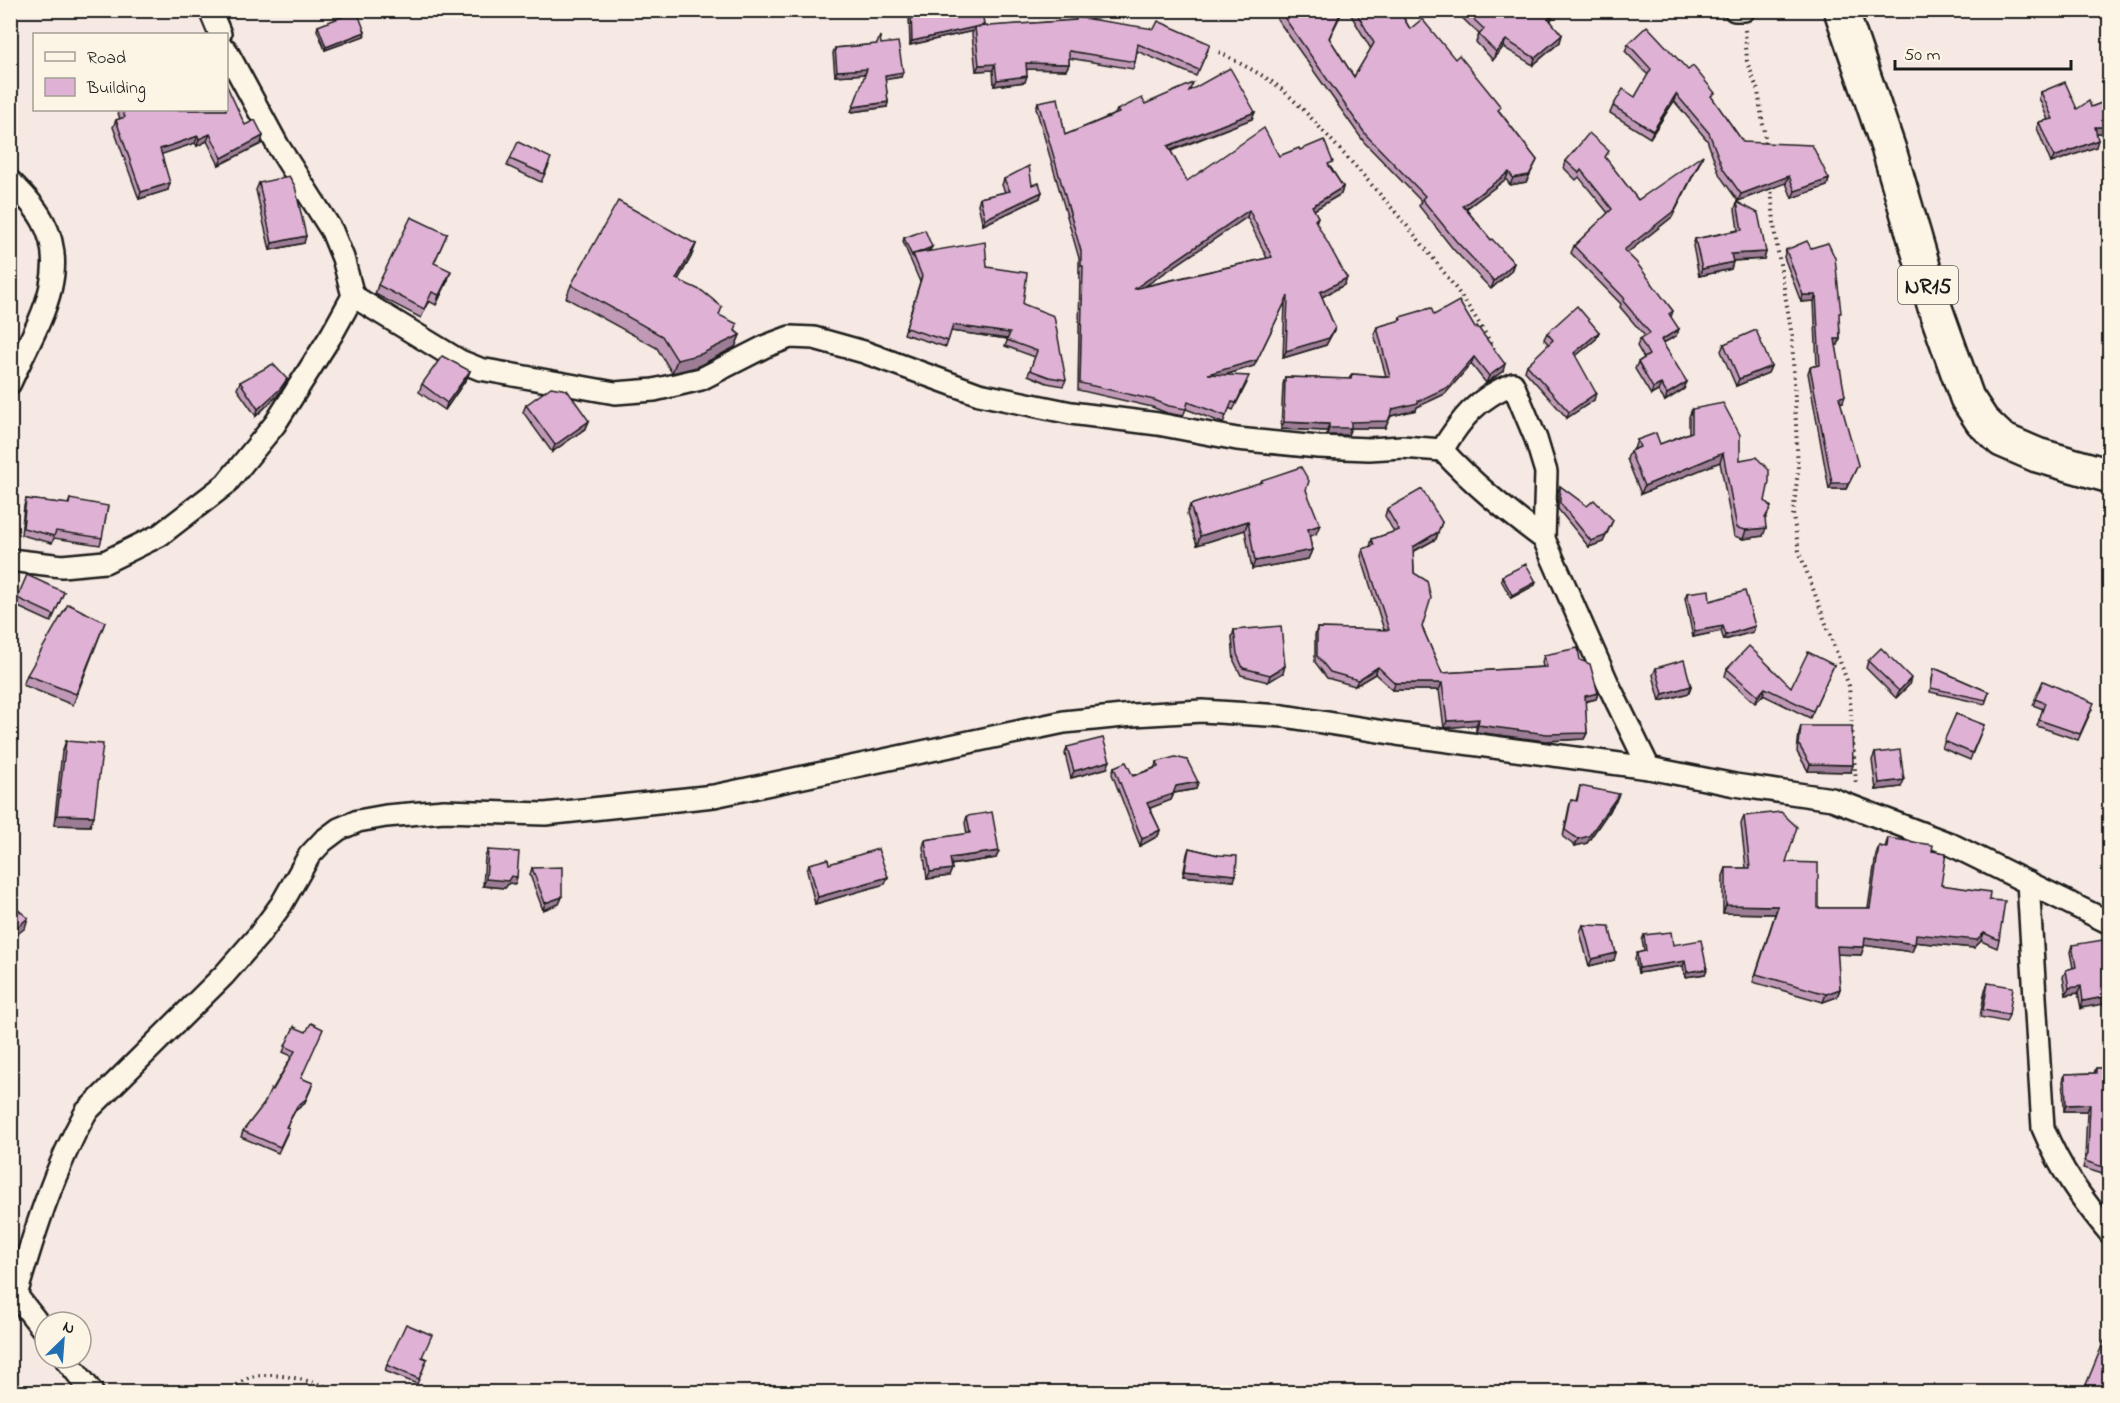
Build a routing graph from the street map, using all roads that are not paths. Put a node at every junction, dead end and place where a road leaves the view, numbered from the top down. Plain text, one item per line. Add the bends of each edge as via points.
1 (210, 10) edge
2 (1841, 10) edge
3 (220, 33) edge
4 (228, 54) edge
5 (10, 181) edge
6 (353, 296) junction
7 (10, 383) edge
8 (1442, 450) junction
9 (2109, 476) edge
10 (1544, 538) junction
11 (10, 560) edge
12 (1649, 768) junction
13 (2028, 882) junction
14 (2109, 923) edge
15 (2109, 1233) edge
16 (13, 1298) edge
17 (33, 1319) edge
18 (75, 1370) edge
19 (92, 1392) edge

1 - 3 street
2 - 9 highway, NR15 via 1967,398 1982,421 2002,440 2037,455
4 - 6 street via 278,146 332,231
5 - 7 street via 51,237 54,265 50,292
6 - 8 street via 460,361 480,369 615,393 654,390 701,379 790,337 814,338 979,394 1071,413 1283,444
6 - 11 street via 275,424 226,483 160,535 105,562 62,566
8 - 10 street via 1496,503
8 - 10 street via 1460,421 1478,403 1513,384 1546,472
10 - 12 street
12 - 13 street via 1832,800 1950,844
12 - 16 street via 1284,716 1202,711 1064,722 714,796 545,814 444,811 358,821 323,841 309,856 265,927 224,975 86,1112 72,1137 33,1236
13 - 14 street
13 - 15 street via 2043,1128 2079,1197
16 - 17 street
18 - 19 street

